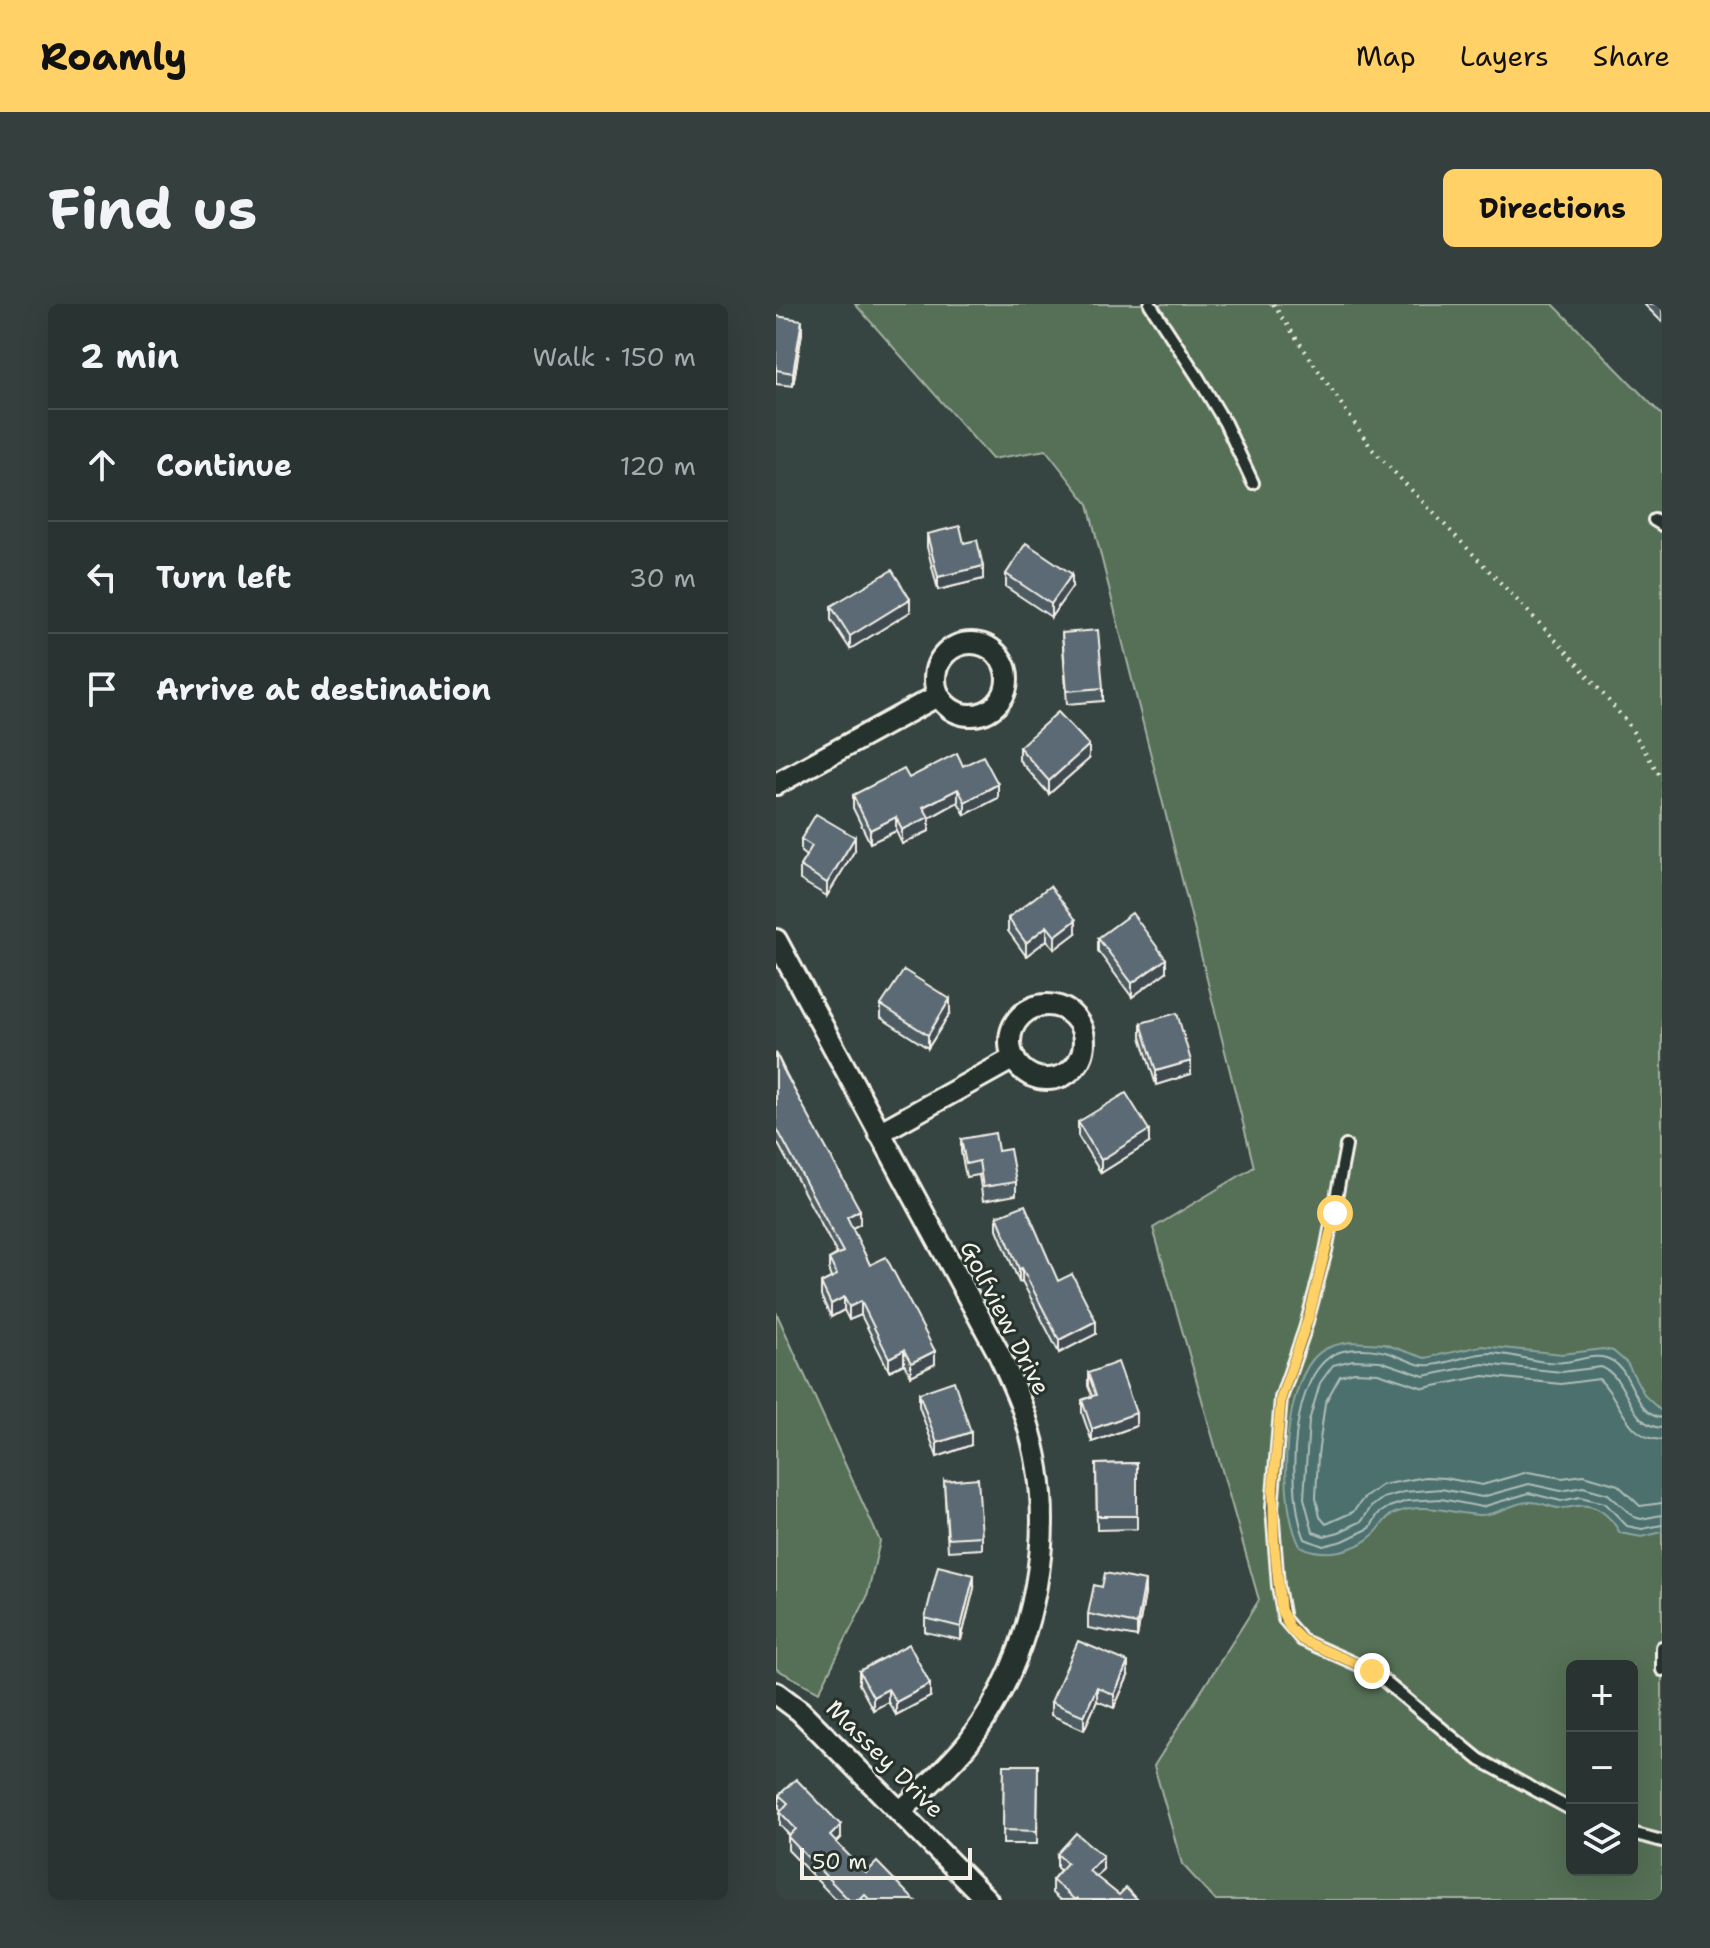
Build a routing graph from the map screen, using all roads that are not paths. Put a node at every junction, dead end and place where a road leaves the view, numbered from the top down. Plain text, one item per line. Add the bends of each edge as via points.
1 (1150, 304) edge
2 (1253, 483) dead end
3 (939, 695) dead end
4 (776, 784) edge
5 (776, 940) edge
6 (1014, 1058) dead end
7 (879, 1133) junction
8 (1346, 1146) dead end
9 (1662, 1647) edge
10 (1662, 1670) edge
11 (776, 1693) edge
12 (1566, 1807) edge
13 (901, 1811) junction
14 (1638, 1835) edge
15 (1662, 1841) edge
16 (987, 1900) edge

1 - 2 lane via 1225,423
3 - 4 street
5 - 7 street, Golfview Drive
6 - 7 street
7 - 13 street, Golfview Drive via 1014,1386 1036,1457 1041,1518 1031,1614 1008,1675 967,1744
8 - 12 lane via 1329,1241 1281,1398 1272,1508 1284,1619 1302,1640 1372,1671 1480,1760
9 - 10 lane
11 - 13 street, Massey Drive
13 - 16 street, Massey Drive
14 - 15 lane

